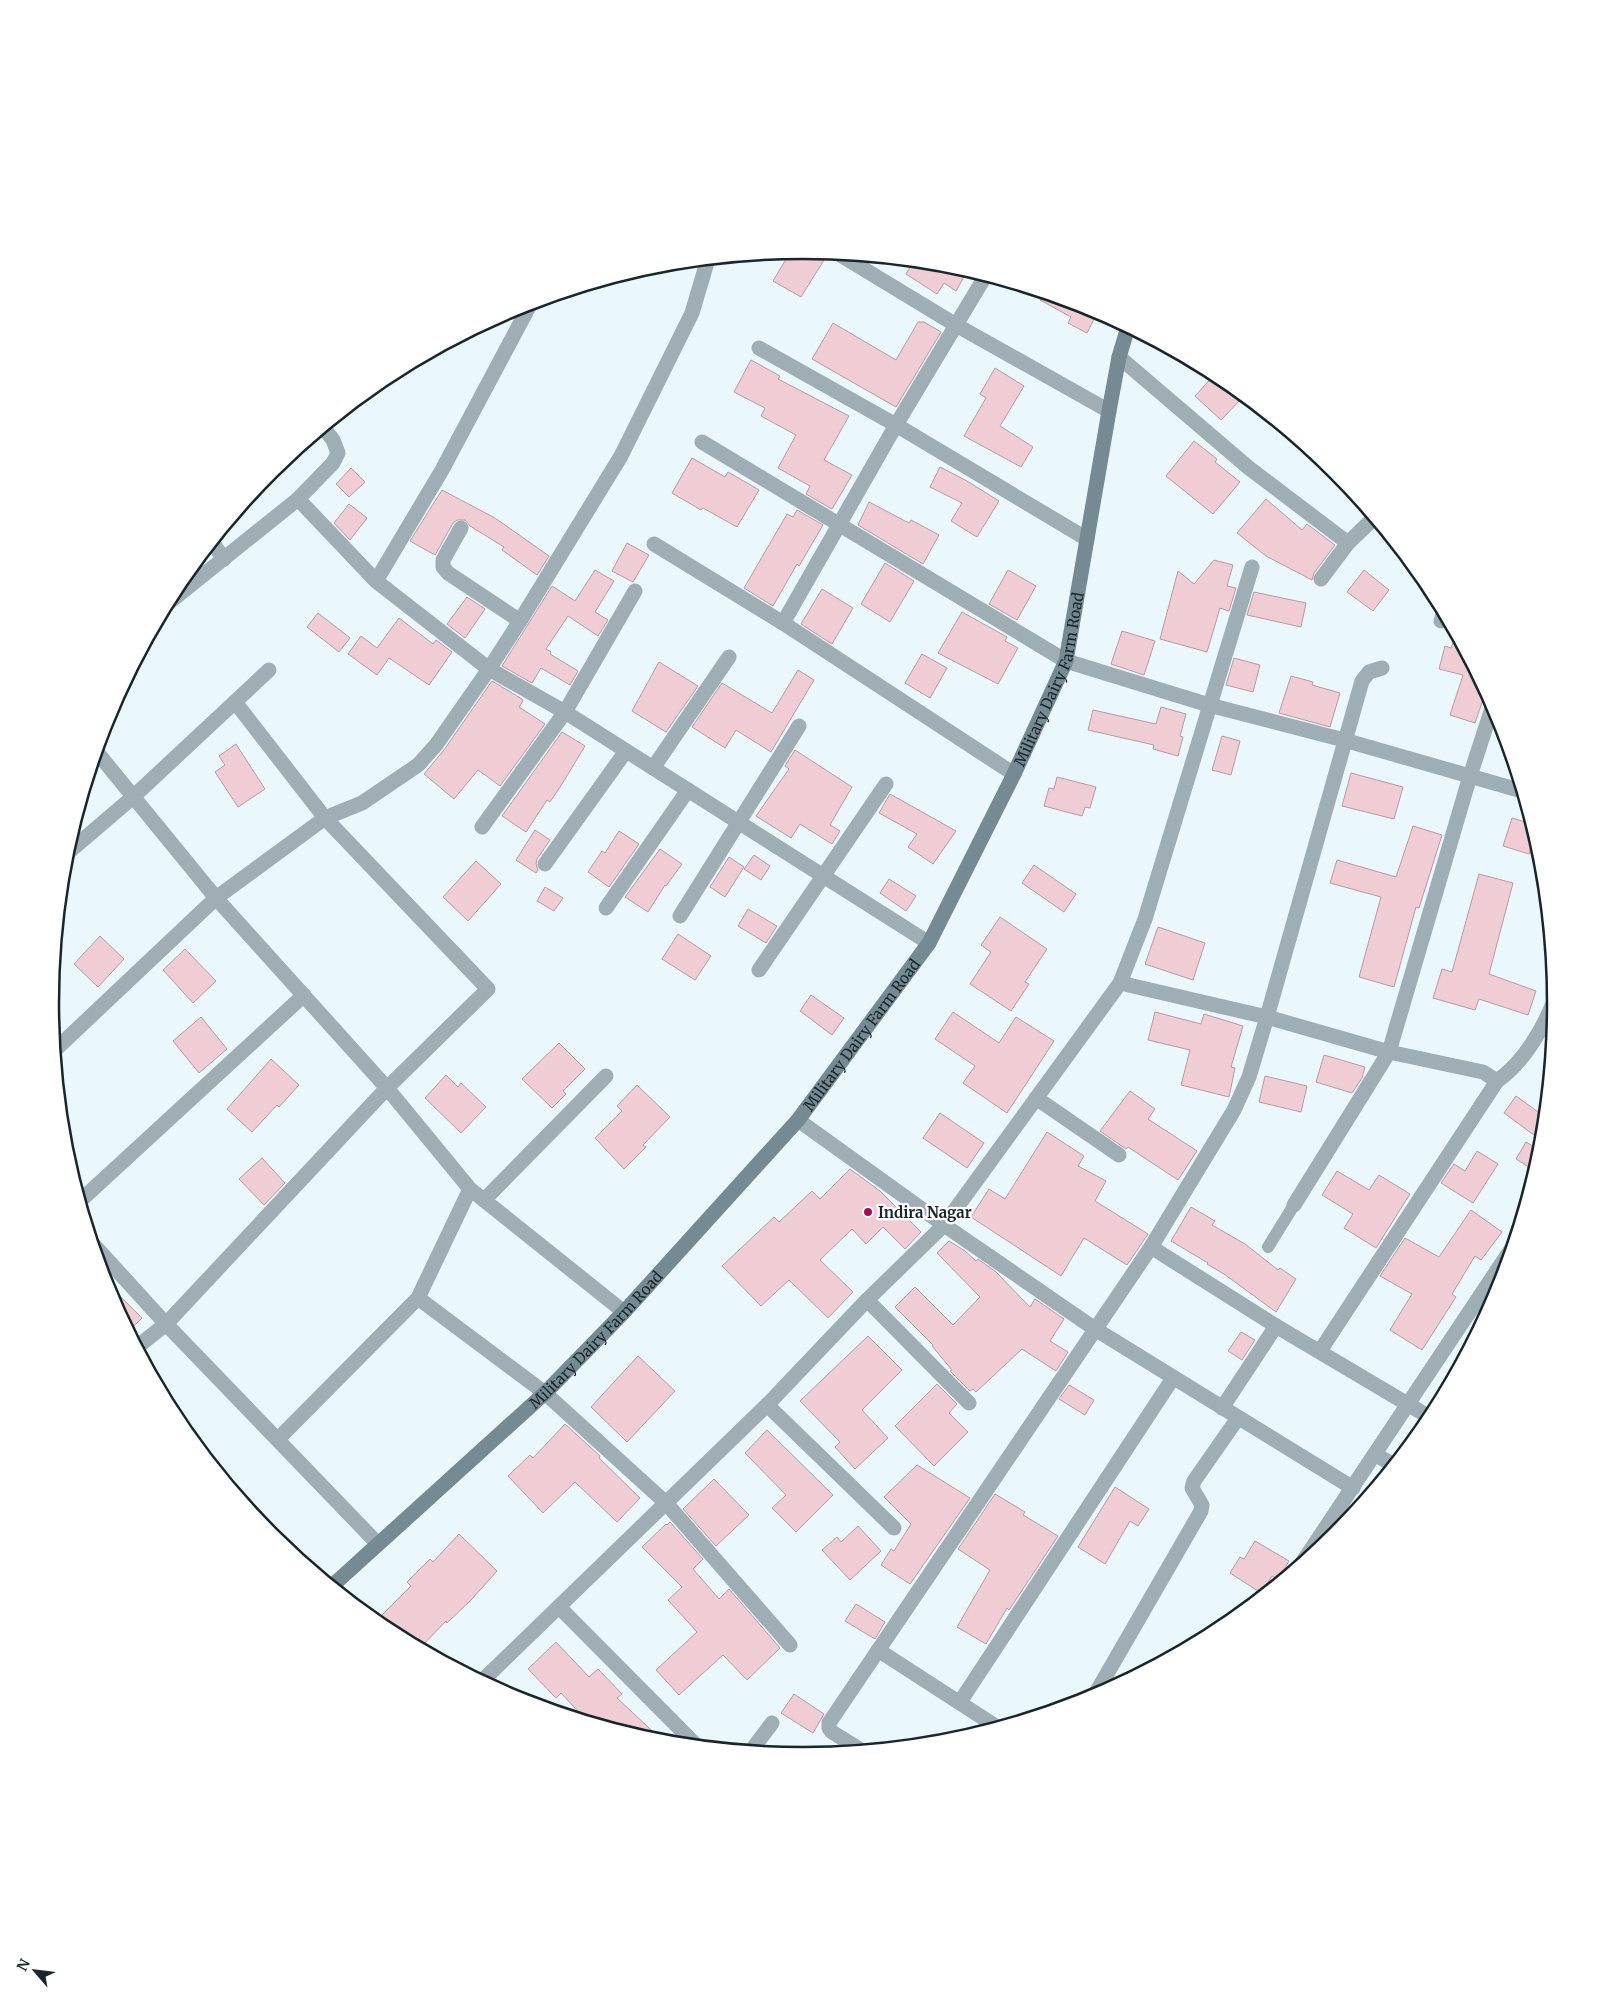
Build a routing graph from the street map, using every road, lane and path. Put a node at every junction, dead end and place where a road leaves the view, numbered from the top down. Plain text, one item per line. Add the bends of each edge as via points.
1 (849, 260) edge
2 (706, 265) edge
3 (982, 281) edge
4 (526, 312) edge
5 (956, 325) junction
6 (1126, 333) edge
7 (759, 348) dead end
8 (1119, 357) junction
9 (1108, 412) junction
10 (896, 424) junction
11 (327, 431) edge
12 (702, 442) dead end
13 (298, 499) junction
14 (1370, 521) edge
15 (838, 525) junction
16 (461, 528) dead end
17 (1087, 539) junction
18 (1348, 543) junction
19 (654, 544) dead end
20 (215, 547) edge
21 (224, 559) junction
22 (1252, 566) dead end
23 (1321, 579) dead end
24 (376, 581) junction
25 (183, 591) edge
26 (635, 591) dead end
27 (520, 621) junction
28 (783, 623) junction
29 (729, 657) dead end
30 (1066, 661) junction
31 (1382, 668) dead end
32 (489, 669) junction
33 (269, 670) dead end
34 (235, 702) junction
35 (1209, 706) junction
36 (565, 712) junction
37 (1490, 715) edge
38 (799, 726) dead end
39 (1344, 740) junction
40 (626, 751) junction
41 (101, 757) edge
42 (653, 768) junction
43 (1014, 774) junction
44 (1470, 776) junction
45 (886, 784) dead end
46 (1516, 789) edge
47 (688, 790) junction
48 (133, 797) junction
49 (325, 818) junction
50 (738, 822) junction
51 (482, 827) dead end
52 (76, 846) edge
53 (546, 864) dead end
54 (823, 876) junction
55 (216, 898) junction
56 (606, 908) dead end
57 (680, 916) dead end
58 (929, 943) junction
59 (759, 970) dead end
60 (1120, 984) junction
61 (304, 995) junction
62 (1547, 1014) edge
63 (1267, 1017) junction
64 (60, 1045) edge
65 (1389, 1052) junction
66 (606, 1076) dead end
67 (1497, 1080) junction
68 (387, 1088) junction
69 (1036, 1098) junction
70 (798, 1120) junction
71 (1119, 1155) dead end
72 (470, 1189) junction
73 (84, 1197) edge
74 (484, 1200) junction
75 (1294, 1205) joint
76 (944, 1225) junction
77 (1151, 1247) junction
78 (1268, 1247) dead end
79 (103, 1255) edge
80 (1498, 1269) edge
81 (418, 1298) junction
82 (867, 1300) junction
83 (624, 1312) junction
84 (166, 1324) junction
85 (1276, 1326) junction
86 (1095, 1328) junction
87 (142, 1344) edge
88 (1320, 1351) junction
89 (1173, 1378) junction
90 (545, 1393) junction
91 (969, 1403) dead end
92 (767, 1405) junction
93 (1408, 1405) junction
94 (1222, 1408) junction
95 (1423, 1414) edge
96 (1238, 1418) junction
97 (278, 1440) junction
98 (1375, 1454) junction
99 (1388, 1462) edge
100 (1353, 1488) junction
101 (666, 1503) junction
102 (894, 1528) dead end
103 (1318, 1540) edge
104 (377, 1543) junction
105 (336, 1582) edge
106 (559, 1607) junction
107 (790, 1645) dead end
108 (878, 1650) junction
109 (487, 1676) edge
110 (1101, 1685) edge
111 (960, 1702) junction
112 (772, 1723) dead end
113 (991, 1723) edge
114 (689, 1738) edge
115 (755, 1746) edge
116 (843, 1746) edge

1 - 5 street
2 - 27 street via 692,313 645,411
3 - 5 street
4 - 24 street via 442,470
5 - 9 street
5 - 10 street
6 - 8 main road, Military Dairy Farm Road
7 - 10 street
8 - 9 main road, Military Dairy Farm Road
8 - 18 street via 1249,468
9 - 17 main road, Military Dairy Farm Road
10 - 15 street
10 - 17 street
11 - 13 street via 338,453 333,464
12 - 15 street
13 - 21 street
13 - 24 street
14 - 18 street
15 - 28 street
15 - 30 street
16 - 27 street via 443,560 443,567
17 - 30 main road, Military Dairy Farm Road
18 - 23 street
19 - 28 street
20 - 21 street
21 - 25 street
22 - 35 street
24 - 32 street
26 - 36 street
27 - 32 street
28 - 43 street
29 - 42 street
30 - 35 street
30 - 43 main road, Military Dairy Farm Road
31 - 39 street via 1369,672 1362,681
32 - 36 street
32 - 49 street via 436,745 418,765 362,803
33 - 34 street
34 - 48 street
34 - 49 street
35 - 39 street
35 - 60 street via 1145,919
36 - 40 street
36 - 51 street
37 - 44 street
38 - 50 street
39 - 44 street
39 - 63 street
40 - 42 street
40 - 53 street
41 - 48 street
42 - 47 street
43 - 58 main road, Military Dairy Farm Road
44 - 46 street
44 - 65 street
45 - 54 street
47 - 50 street
47 - 56 street
48 - 52 street
48 - 55 street
49 - 55 street
49 - 68 street via 488,989
50 - 54 street
50 - 57 street
54 - 58 street
54 - 59 street
55 - 61 street
55 - 64 street
58 - 70 main road, Military Dairy Farm Road
60 - 63 street
60 - 69 street
61 - 68 street
61 - 73 street
62 - 67 street via 1515,1066
63 - 65 street
63 - 77 street via 1249,1078 1234,1110
65 - 67 street via 1483,1072
65 - 75 street
66 - 74 street
67 - 88 street
68 - 72 street
68 - 84 street
69 - 71 street
69 - 76 street
70 - 76 street
70 - 83 main road, Military Dairy Farm Road
72 - 74 street
72 - 81 street
74 - 83 street
75 - 78 lane
76 - 82 street
76 - 86 street
77 - 85 street
77 - 86 street
79 - 84 street
80 - 93 street
81 - 90 street
81 - 97 street
82 - 91 street
82 - 92 street
83 - 90 main road, Military Dairy Farm Road
84 - 87 street
84 - 97 street
85 - 88 street
85 - 94 street
86 - 89 street
86 - 108 street
88 - 93 street
89 - 94 street
89 - 111 street
90 - 101 street
90 - 104 main road, Military Dairy Farm Road
92 - 101 street
92 - 102 street
93 - 95 street
93 - 98 street
94 - 96 street
96 - 100 street
96 - 110 street via 1194,1481 1192,1488 1202,1511
97 - 104 street
98 - 99 street
98 - 100 street
100 - 103 street
101 - 106 street
101 - 107 street
104 - 105 main road, Military Dairy Farm Road
106 - 109 street
106 - 114 street
108 - 111 street
108 - 116 street via 829,1723 829,1728
111 - 113 street
112 - 115 street

